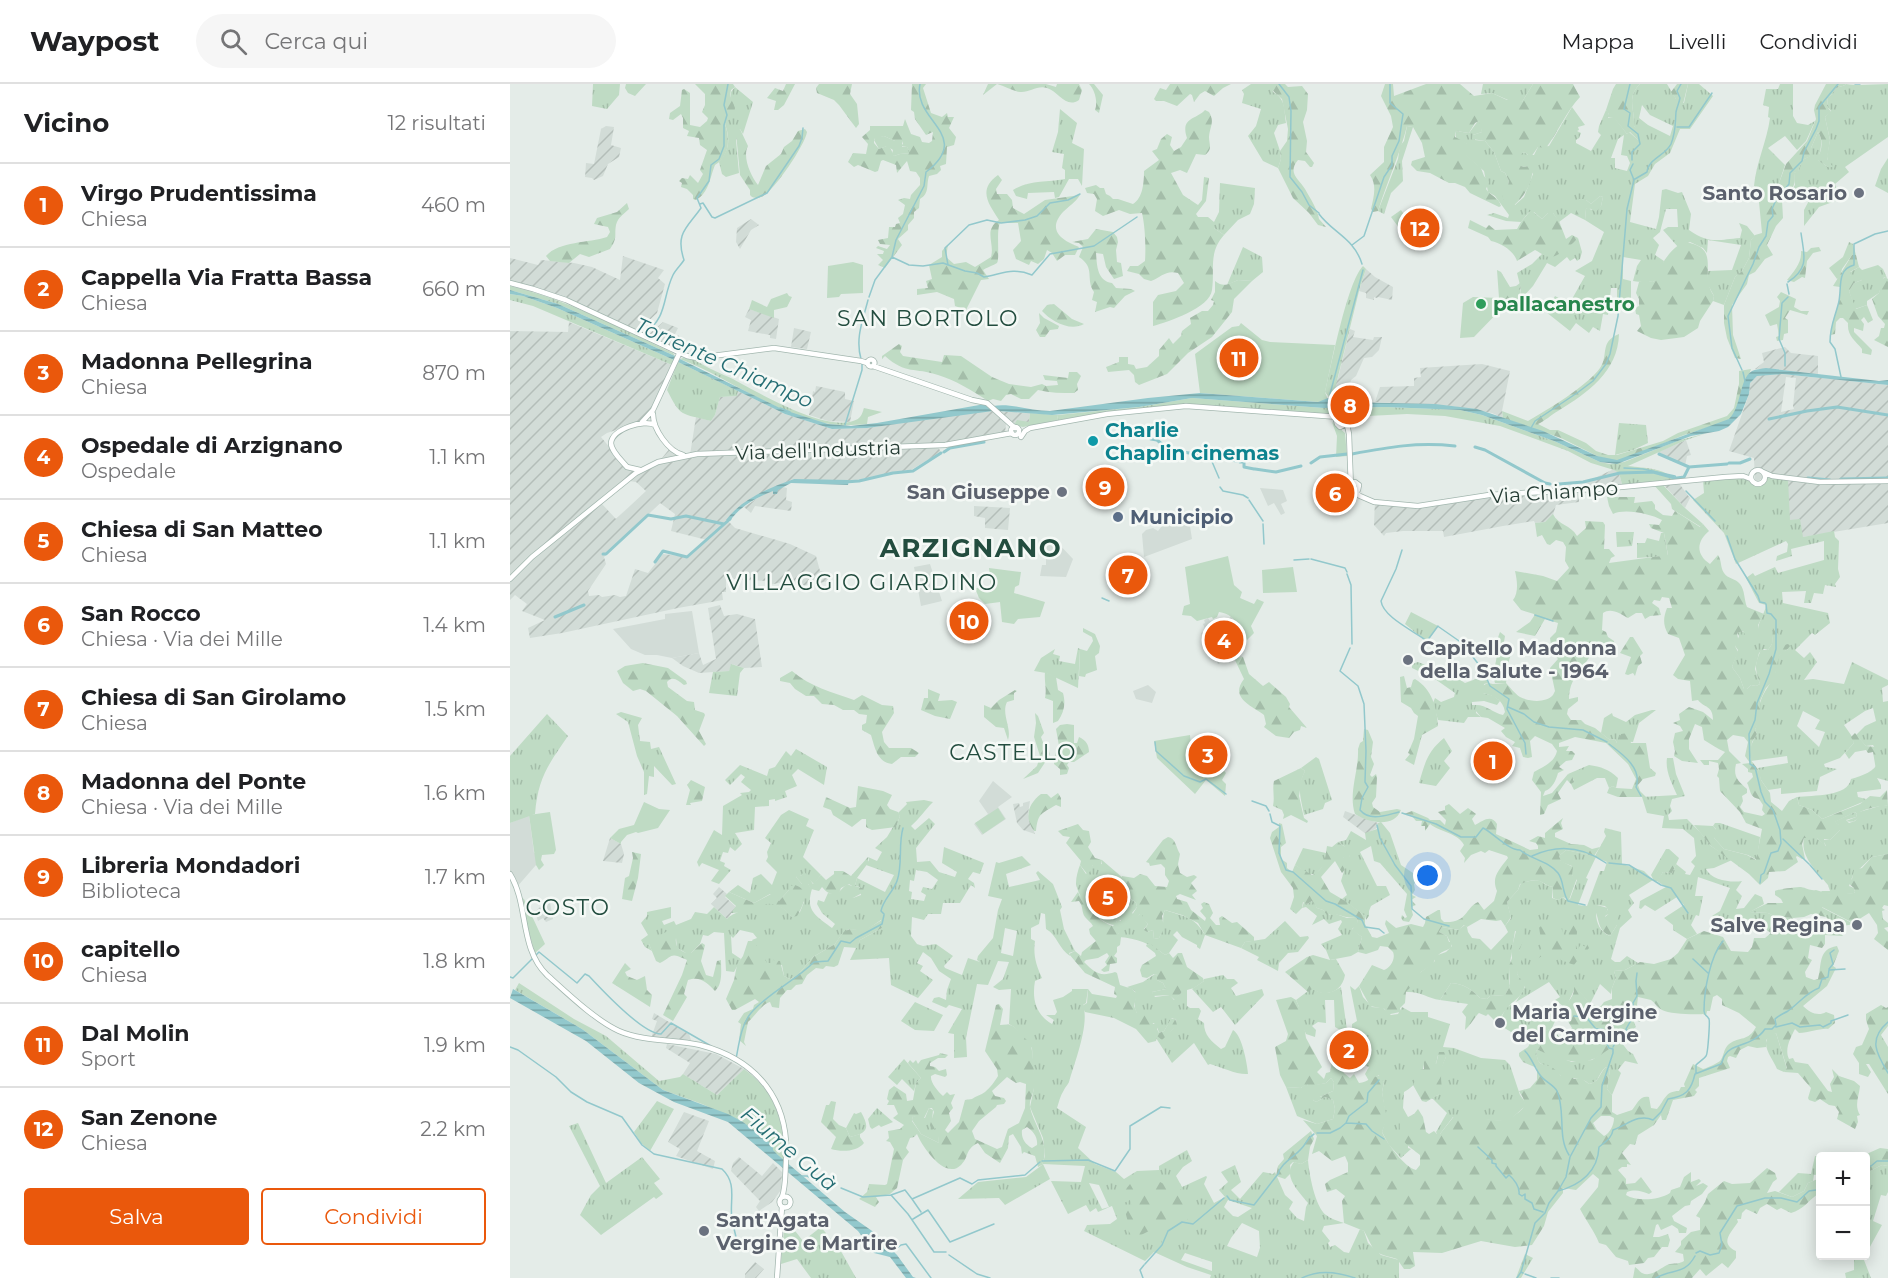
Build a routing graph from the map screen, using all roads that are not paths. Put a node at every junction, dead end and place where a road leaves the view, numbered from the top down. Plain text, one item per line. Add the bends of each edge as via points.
1 (510, 283) edge
2 (679, 354) junction
3 (653, 411) junction
4 (1329, 417) junction
5 (1339, 417) junction
6 (1064, 421) junction
7 (642, 422) junction
8 (655, 425) junction
9 (1341, 425) junction
10 (1014, 429) junction
11 (1001, 432) junction
12 (950, 445) junction
13 (668, 446) junction
14 (686, 455) junction
15 (665, 460) junction
16 (627, 467) junction
17 (643, 469) junction
18 (1763, 472) junction
19 (1752, 476) junction
20 (1772, 476) junction
21 (1764, 479) junction
22 (1888, 481) edge
23 (1353, 484) junction
24 (619, 486) junction
25 (1359, 488) junction
26 (1354, 491) junction
27 (1366, 498) junction
28 (510, 579) edge
29 (510, 874) edge
30 (784, 1197) junction
31 (785, 1206) junction
32 (777, 1278) edge

1 - 2 main road via 566,300
2 - 3 main road
2 - 10 main road via 697,358 774,348 868,361 870,366 989,405
3 - 7 main road
3 - 8 main road
4 - 5 main road
4 - 6 main road via 1186,406
4 - 9 main road
5 - 9 main road
5 - 9 main road via 1345,417
6 - 10 main road
6 - 10 main road via 1025,431
7 - 8 main road
7 - 16 main road via 617,432 611,441
8 - 13 main road
9 - 23 main road via 1348,433
10 - 11 main road, Via dell'Industria
10 - 11 main road
10 - 12 main road, Via dell'Industria
11 - 12 main road, Via dell'Industria
12 - 14 main road, Via dell'Industria
13 - 14 main road, Via dell'Industria via 677,454
13 - 15 main road via 670,451
14 - 15 main road, Via dell'Industria
15 - 17 main road, Via dell'Industria
16 - 17 main road, Via dell'Industria
16 - 24 main road, Via dell'Industria via 627,476
17 - 24 main road, Via dell'Industria
18 - 19 main road via 1757,470
18 - 20 main road
18 - 21 main road
19 - 21 main road via 1754,482
19 - 27 main road, Via Chiampo via 1489,495 1421,506
20 - 21 main road
20 - 22 main road via 1830,482
23 - 25 main road
23 - 26 main road
24 - 28 main road, Via dell'Industria
25 - 26 main road
25 - 27 main road
26 - 27 main road, Via Chiampo
29 - 30 main road via 530,947 542,970 586,1008 619,1031 726,1054 759,1077 775,1098 784,1121
30 - 31 main road via 779,1202
30 - 31 main road via 790,1201
31 - 32 main road

